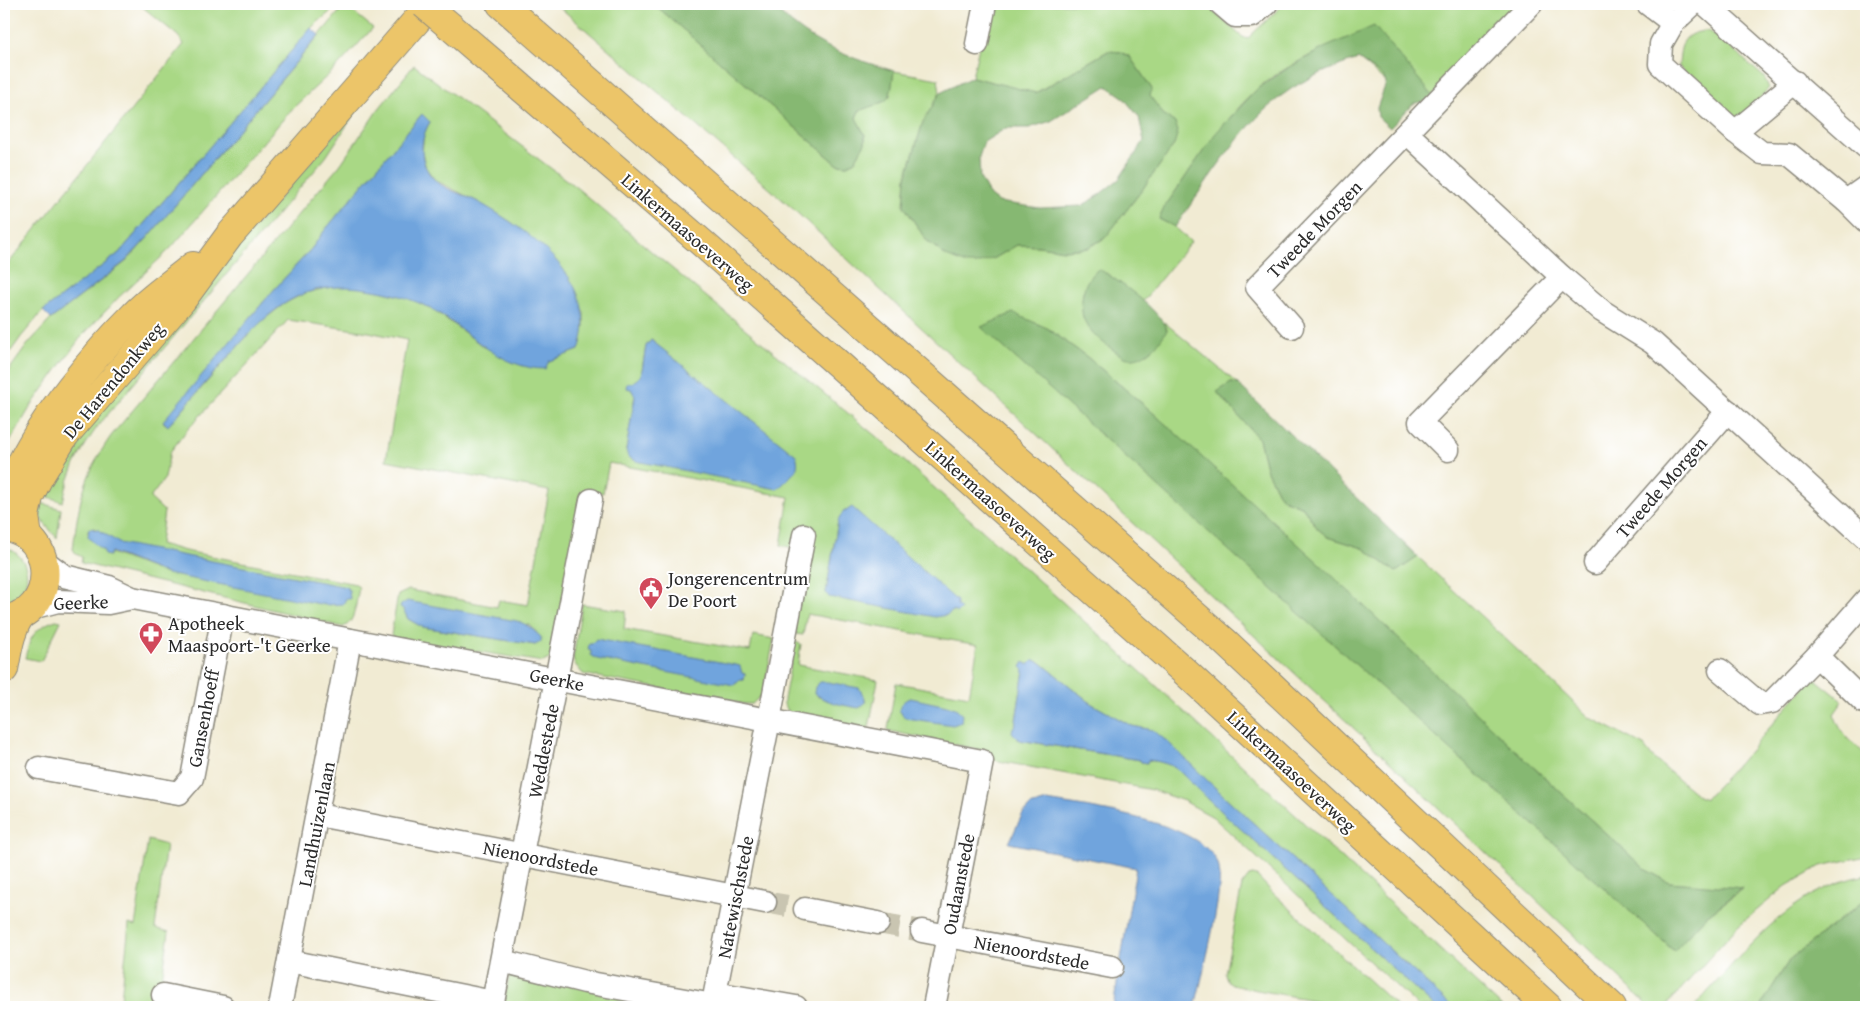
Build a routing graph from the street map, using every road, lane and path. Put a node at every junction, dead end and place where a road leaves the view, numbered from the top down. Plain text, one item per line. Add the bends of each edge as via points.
1 (424, 4) edge
2 (431, 4) edge
3 (501, 4) edge
4 (985, 4) edge
5 (1221, 4) edge
6 (1266, 4) edge
7 (1531, 4) edge
8 (1693, 4) edge
9 (1705, 4) edge
10 (1659, 10) edge
11 (977, 44) dead end
12 (1795, 82) junction
13 (1735, 132) junction
14 (1407, 133) junction
15 (1866, 147) edge
16 (1866, 187) edge
17 (1846, 202) junction
18 (1866, 221) edge
19 (229, 236) junction
20 (1562, 277) junction
21 (1292, 327) dead end
22 (1728, 411) junction
23 (1448, 450) dead end
24 (591, 500) dead end
25 (4, 503) edge
26 (16, 532) edge
27 (804, 535) dead end
28 (1866, 538) edge
29 (43, 560) junction
30 (1594, 564) dead end
31 (132, 598) junction
32 (1866, 600) edge
33 (19, 614) edge
34 (223, 615) junction
35 (350, 640) junction
36 (1817, 656) junction
37 (4, 669) edge
38 (1720, 670) dead end
39 (557, 680) junction
40 (1864, 702) dead end
41 (770, 720) junction
42 (982, 761) joint
43 (39, 768) dead end
44 (318, 816) junction
45 (522, 855) junction
46 (735, 895) junction
47 (765, 902) tunnel mouth
48 (805, 909) tunnel mouth
49 (878, 924) tunnel mouth
50 (922, 931) tunnel mouth
51 (948, 936) junction
52 (289, 961) junction
53 (502, 961) junction
54 (1112, 967) dead end
55 (163, 994) dead end
56 (713, 1002) edge
57 (223, 1007) edge
58 (280, 1007) edge
59 (796, 1007) edge
60 (934, 1007) edge
61 (1548, 1007) edge
62 (1612, 1007) edge

1 - 61 main road, Linkermaasoeverweg, bridge via 701,242 1184,671
2 - 19 main road, De Harendonkweg
3 - 62 main road via 1224,641
4 - 11 street
5 - 6 street via 1234,16 1252,16
7 - 14 street, Tweede Morgen
8 - 10 street
9 - 12 street
10 - 13 street via 1660,64
12 - 13 street
12 - 15 street
13 - 17 street via 1762,153 1789,154
14 - 20 street
14 - 21 street, Tweede Morgen via 1257,287
16 - 17 street
17 - 18 street
19 - 25 main road, De Harendonkweg via 135,313 98,354 32,444
19 - 26 main road, De Harendonkweg via 182,300 65,435 39,477
20 - 22 street via 1602,311 1653,343
20 - 23 street via 1420,422
22 - 28 street
22 - 30 street, Tweede Morgen
24 - 39 street, Weddestede
26 - 29 main road via 38,549
27 - 41 street, Natewischstede
29 - 31 street, Geerke via 64,576 109,587
29 - 33 main road via 46,574 43,589 36,602
31 - 33 street, Geerke via 108,603 58,600
31 - 34 street, Geerke
32 - 36 street
33 - 37 main road via 10,637
34 - 35 street, Geerke
34 - 43 street, Gansenhoeff via 192,778 179,793
35 - 39 street, Geerke
35 - 44 street, Landhuizenlaan
36 - 38 street via 1772,702 1760,704
36 - 40 street
39 - 41 street, Geerke
39 - 45 street, Weddestede
41 - 42 street, Geerke
41 - 46 street, Natewischstede
42 - 51 street, Oudaanstede
44 - 45 street, Nienoordstede
44 - 52 street, Landhuizenlaan
45 - 46 street, Nienoordstede
45 - 53 street, Weddestede
46 - 47 street, Nienoordstede
46 - 56 street, Natewischstede
48 - 49 street
50 - 51 street, Nienoordstede
51 - 54 street, Nienoordstede
51 - 60 street, Oudaanstede
52 - 53 street, Weddestede via 493,1002
52 - 58 street, Landhuizenlaan
53 - 56 street via 585,982
55 - 57 street
56 - 59 street

